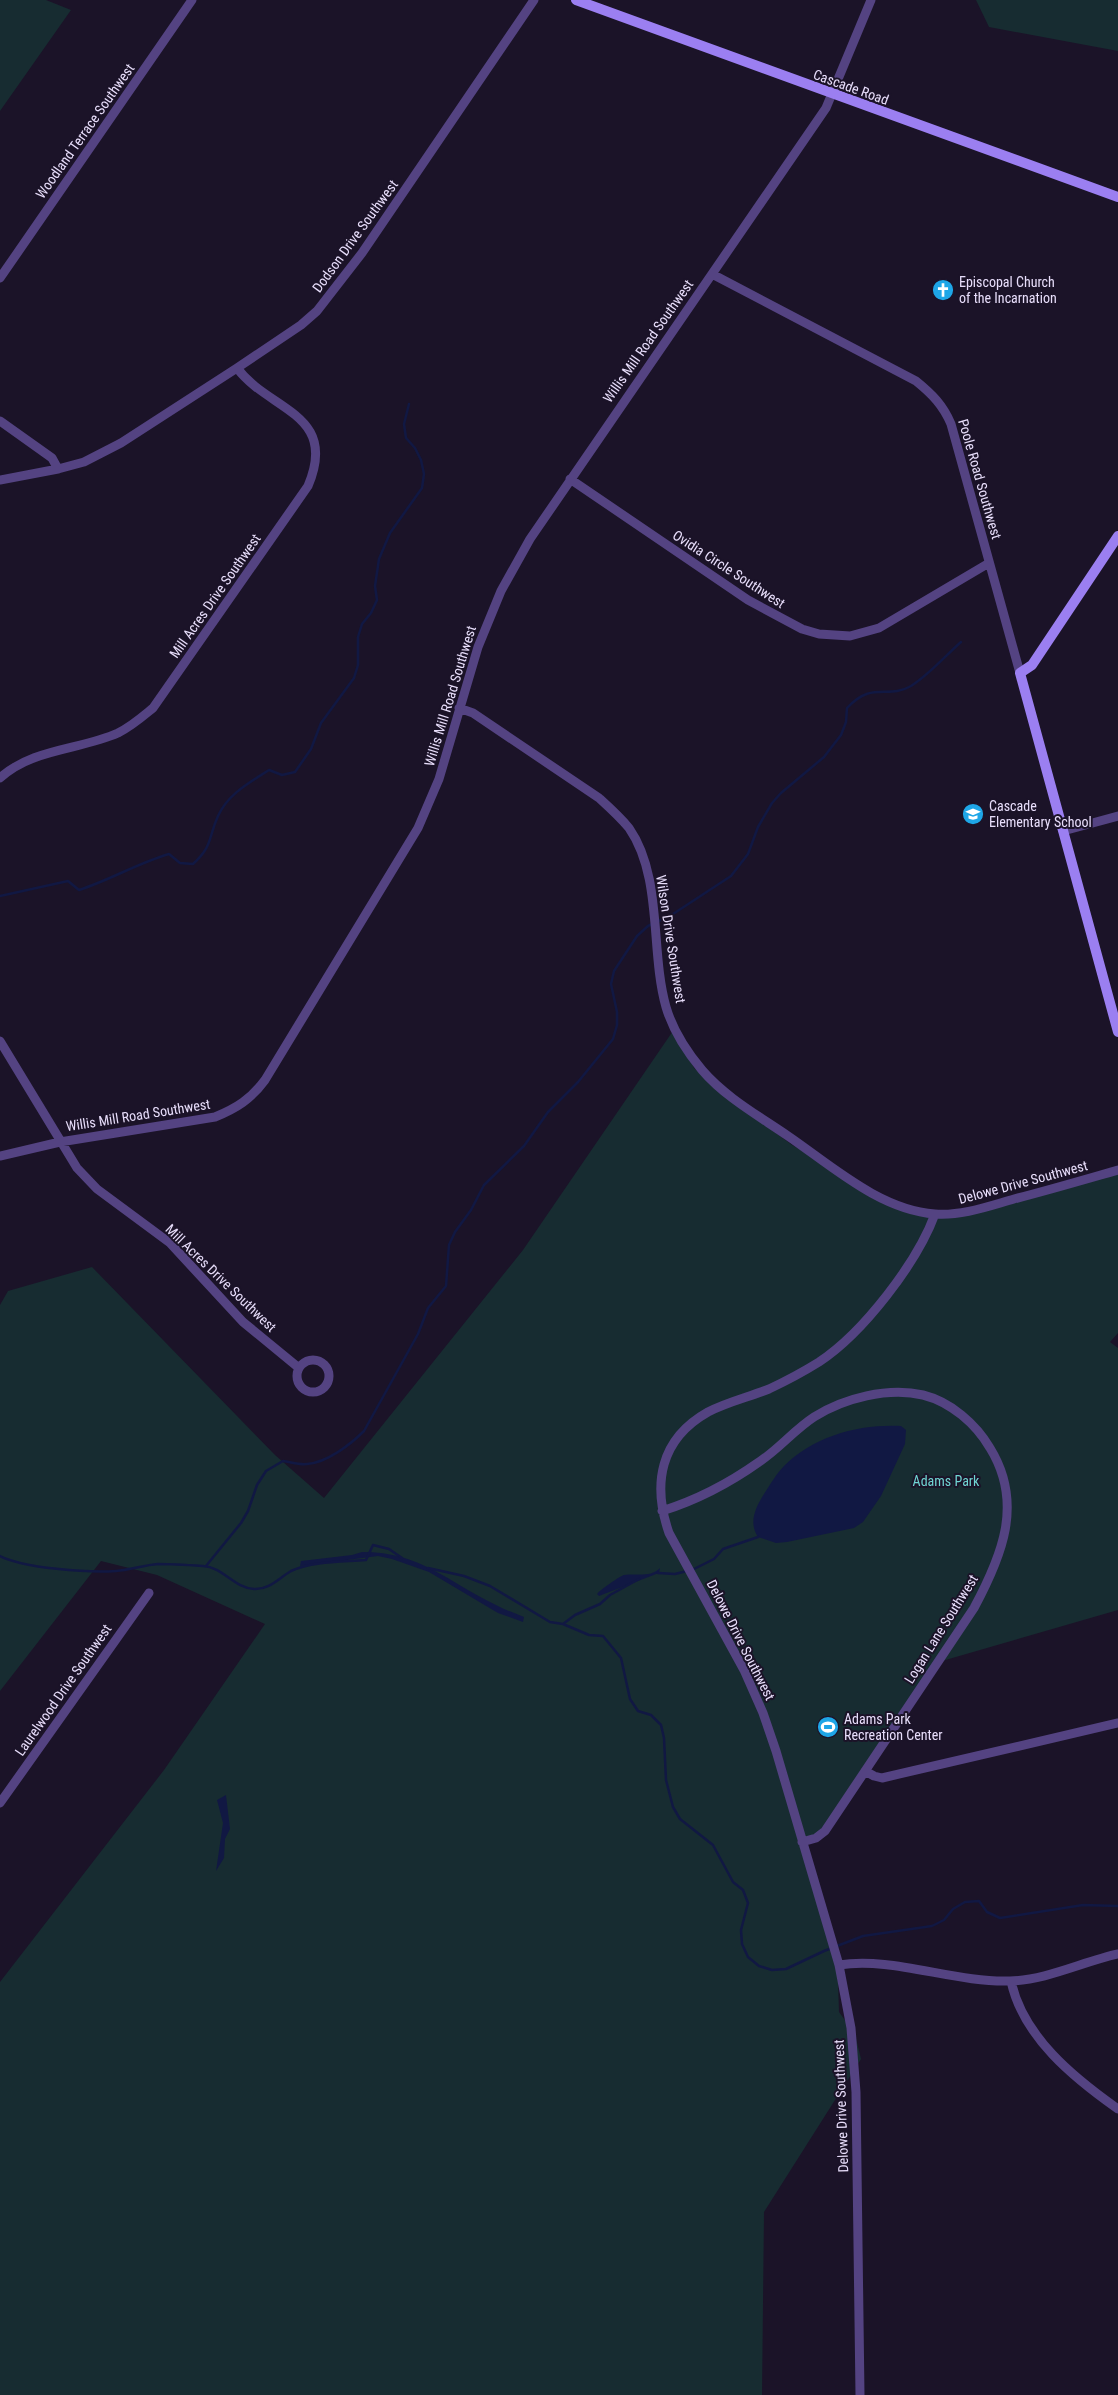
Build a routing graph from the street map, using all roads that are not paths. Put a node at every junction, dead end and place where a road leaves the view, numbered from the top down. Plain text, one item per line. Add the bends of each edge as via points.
1 (192, 0) edge
2 (534, 0) edge
3 (576, 0) edge
4 (871, 0) edge
5 (832, 94) junction
6 (1118, 197) edge
7 (712, 274) junction
8 (0, 278) edge
9 (237, 368) junction
10 (0, 422) edge
11 (58, 469) junction
12 (570, 479) junction
13 (0, 480) edge
14 (1118, 536) edge
15 (989, 563) junction
16 (1020, 673) junction
17 (459, 708) junction
18 (0, 778) edge
19 (1118, 816) edge
20 (1063, 831) junction
21 (1118, 1032) edge
22 (0, 1041) edge
23 (60, 1142) junction
24 (0, 1156) edge
25 (1118, 1170) edge
26 (935, 1214) junction
27 (299, 1368) dead end
28 (662, 1511) junction
29 (149, 1593) dead end
30 (1118, 1723) edge
31 (865, 1771) junction
32 (0, 1803) edge
33 (802, 1842) junction
34 (1118, 1954) edge
35 (838, 1965) junction
36 (1011, 1981) junction
37 (1118, 2109) edge
38 (860, 2395) edge

1 - 8 street, Woodland Terrace Southwest
2 - 9 street, Dodson Drive Southwest via 331,295 301,325
3 - 5 main road, Cascade Road
4 - 5 street, Willis Mill Road Southwest
5 - 6 main road, Cascade Road
5 - 7 street, Willis Mill Road Southwest via 826,108
7 - 12 street, Willis Mill Road Southwest
7 - 15 street, Poole Road Southwest via 916,381 934,395 951,424
9 - 11 street, Dodson Drive Southwest via 121,443 84,462
9 - 18 street, Mill Acres Drive Southwest via 246,380 294,412 308,428 316,457 308,486 153,708 118,732 40,755
10 - 11 street via 52,458
11 - 13 street, Dodson Drive Southwest
12 - 15 street, Ovidia Circle Southwest via 748,600 777,618 819,634 850,636 879,628
12 - 17 street, Willis Mill Road Southwest via 501,590 478,647
14 - 16 main road via 1032,665
15 - 16 street, Poole Road Southwest
16 - 20 main road
17 - 23 street, Willis Mill Road Southwest via 439,779 418,828 255,1094 238,1108 215,1117
17 - 26 street, Wilson Drive Southwest via 474,713 599,798 630,829 648,873 666,1007 682,1043 703,1072 740,1103 865,1188 904,1208
19 - 20 street
20 - 21 main road
22 - 23 street, Mill Acres Drive Southwest
23 - 24 street, Willis Mill Road Southwest
23 - 27 street, Mill Acres Drive Southwest via 77,1168 97,1189 170,1243 243,1322
25 - 26 street, Delowe Drive Southwest via 971,1211
26 - 28 street, Delowe Drive Southwest via 928,1234 884,1298 842,1345 797,1375 710,1411 683,1431 670,1449 663,1468
28 - 31 street, Logan Lane Southwest via 690,1503 722,1486 761,1461 815,1416 858,1398 890,1394 923,1395 957,1412 983,1436 998,1462 1007,1488 1007,1520 1000,1551 974,1608
28 - 33 street, Delowe Drive Southwest via 669,1533 763,1713
29 - 32 street, Laurelwood Drive Southwest
30 - 31 street via 882,1778
31 - 33 street, Logan Lane Southwest via 825,1831
33 - 35 street, Delowe Drive Southwest
34 - 36 street via 1036,1978
35 - 36 street via 864,1963
35 - 38 street, Delowe Drive Southwest via 851,2028 856,2092
36 - 37 street via 1020,2011 1049,2050 1084,2085

